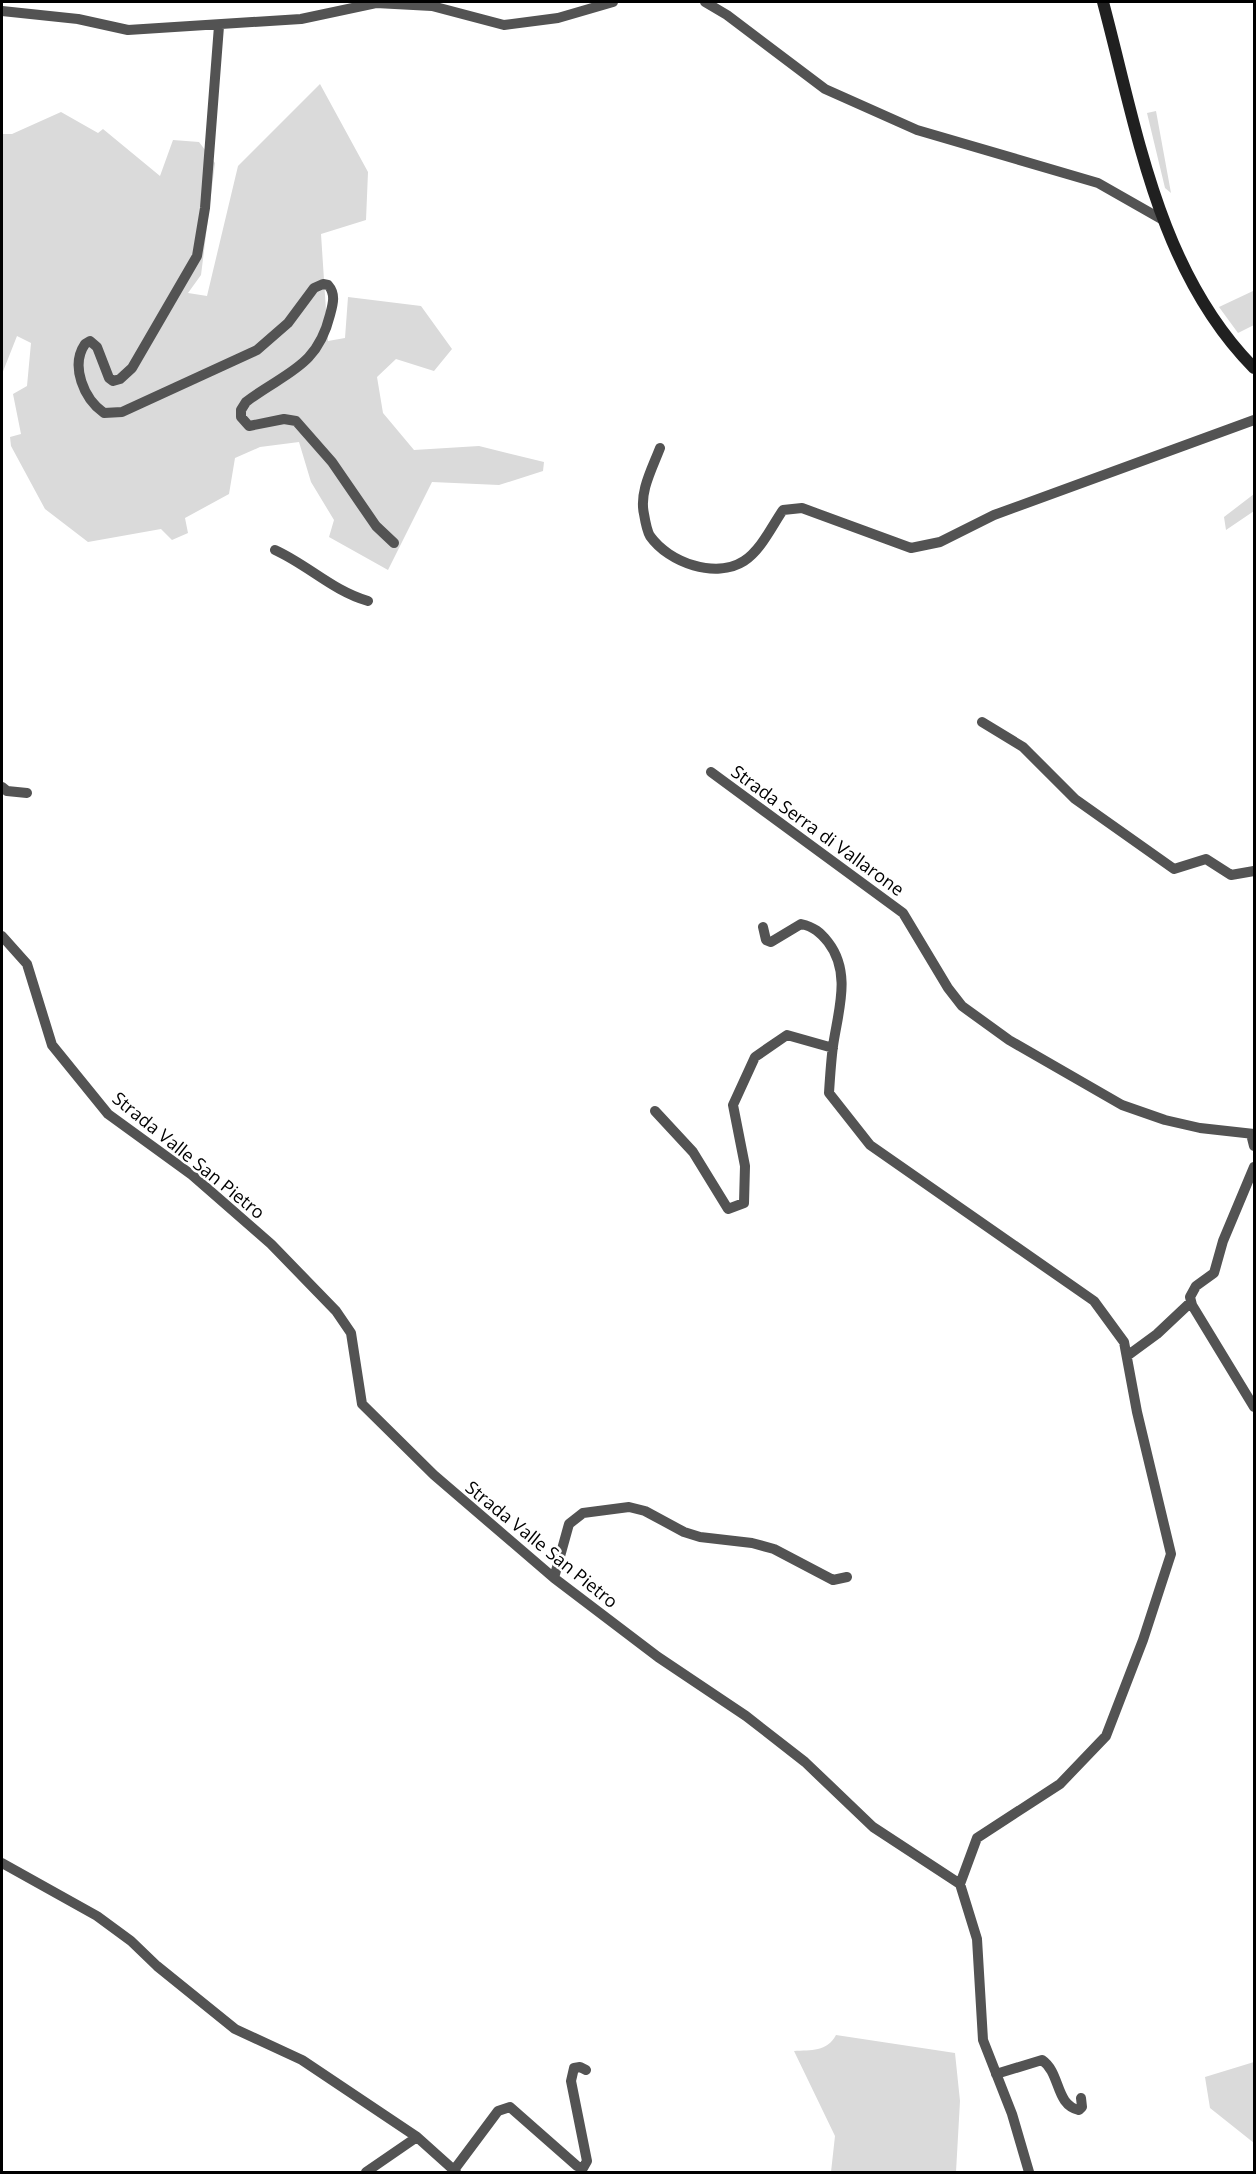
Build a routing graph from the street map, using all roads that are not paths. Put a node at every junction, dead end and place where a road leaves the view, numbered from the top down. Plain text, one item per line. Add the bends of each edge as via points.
1 (614, 2) edge
2 (705, 2) edge
3 (1103, 2) edge
4 (2, 11) edge
5 (219, 26) junction
6 (1163, 220) junction
7 (1254, 368) edge
8 (1254, 420) edge
9 (660, 448) dead end
10 (394, 543) dead end
11 (275, 550) dead end
12 (368, 601) dead end
13 (982, 722) dead end
14 (711, 772) dead end
15 (2, 787) edge
16 (27, 793) dead end
17 (1254, 870) edge
18 (764, 927) dead end
19 (2, 936) edge
20 (833, 1048) junction
21 (656, 1111) dead end
22 (1253, 1134) edge
23 (1254, 1146) edge
24 (1254, 1167) edge
25 (1191, 1302) junction
26 (1127, 1356) junction
27 (1254, 1407) edge
28 (848, 1577) dead end
29 (554, 1578) junction
30 (2, 1863) edge
31 (960, 1884) junction
32 (586, 2070) dead end
33 (996, 2074) junction
34 (1081, 2098) dead end
35 (417, 2137) junction
36 (455, 2171) edge
37 (366, 2172) edge
38 (1029, 2172) edge

1 - 5 street via 558,18 504,25 432,6 376,3 301,20
2 - 6 street via 825,89 916,130 1098,183
3 - 6 street
4 - 5 street via 78,19 128,30
5 - 10 street via 205,208 197,256 137,360 120,379 109,378 97,347 90,341 85,344 79,360 84,388 88,398 104,413 122,412 257,350 288,323 314,288 328,285 334,297 325,335 317,350 303,366 246,402 241,417 249,426 284,419 296,421 332,462 376,526
6 - 7 street via 1191,284 1212,319
8 - 9 street via 994,515 940,542 910,548 802,508 783,510 745,560 712,570 670,554 650,536 643,512 644,487
11 - 12 street via 336,589
13 - 17 street via 1023,747 1075,799 1174,869 1206,859 1231,875
14 - 22 street, Strada Serra di Vallarone via 903,913 948,988 973,1015 1009,1040 1122,1106 1200,1128
15 - 16 street
18 - 20 street via 766,940 771,942 801,924 811,926 836,952 842,988
19 - 29 street, Strada Valle San Pietro via 27,964 52,1045 108,1114 219,1198 271,1244 336,1311 351,1333 362,1404 434,1475
20 - 21 street via 787,1035 755,1057 733,1106 745,1166 744,1203 728,1209 693,1152
20 - 26 street via 829,1093 870,1146 1094,1301 1124,1342
22 - 23 street
24 - 25 street via 1214,1273 1192,1290
25 - 26 street
25 - 27 street
26 - 31 street via 1172,1554 1106,1736 1060,1784 977,1838
28 - 29 street via 833,1580 774,1550 752,1543 700,1537 629,1507 583,1514 569,1524
29 - 31 street, Strada Valle San Pietro via 805,1762 873,1827
30 - 35 street via 97,1916 235,2029 303,2060
31 - 33 street via 977,1939 983,2040
32 - 36 street via 574,2068 571,2081 586,2166 577,2166 510,2108 498,2111
33 - 34 street via 1042,2060 1055,2075 1068,2106 1078,2110 1082,2107
33 - 38 street
35 - 36 street
35 - 37 street

